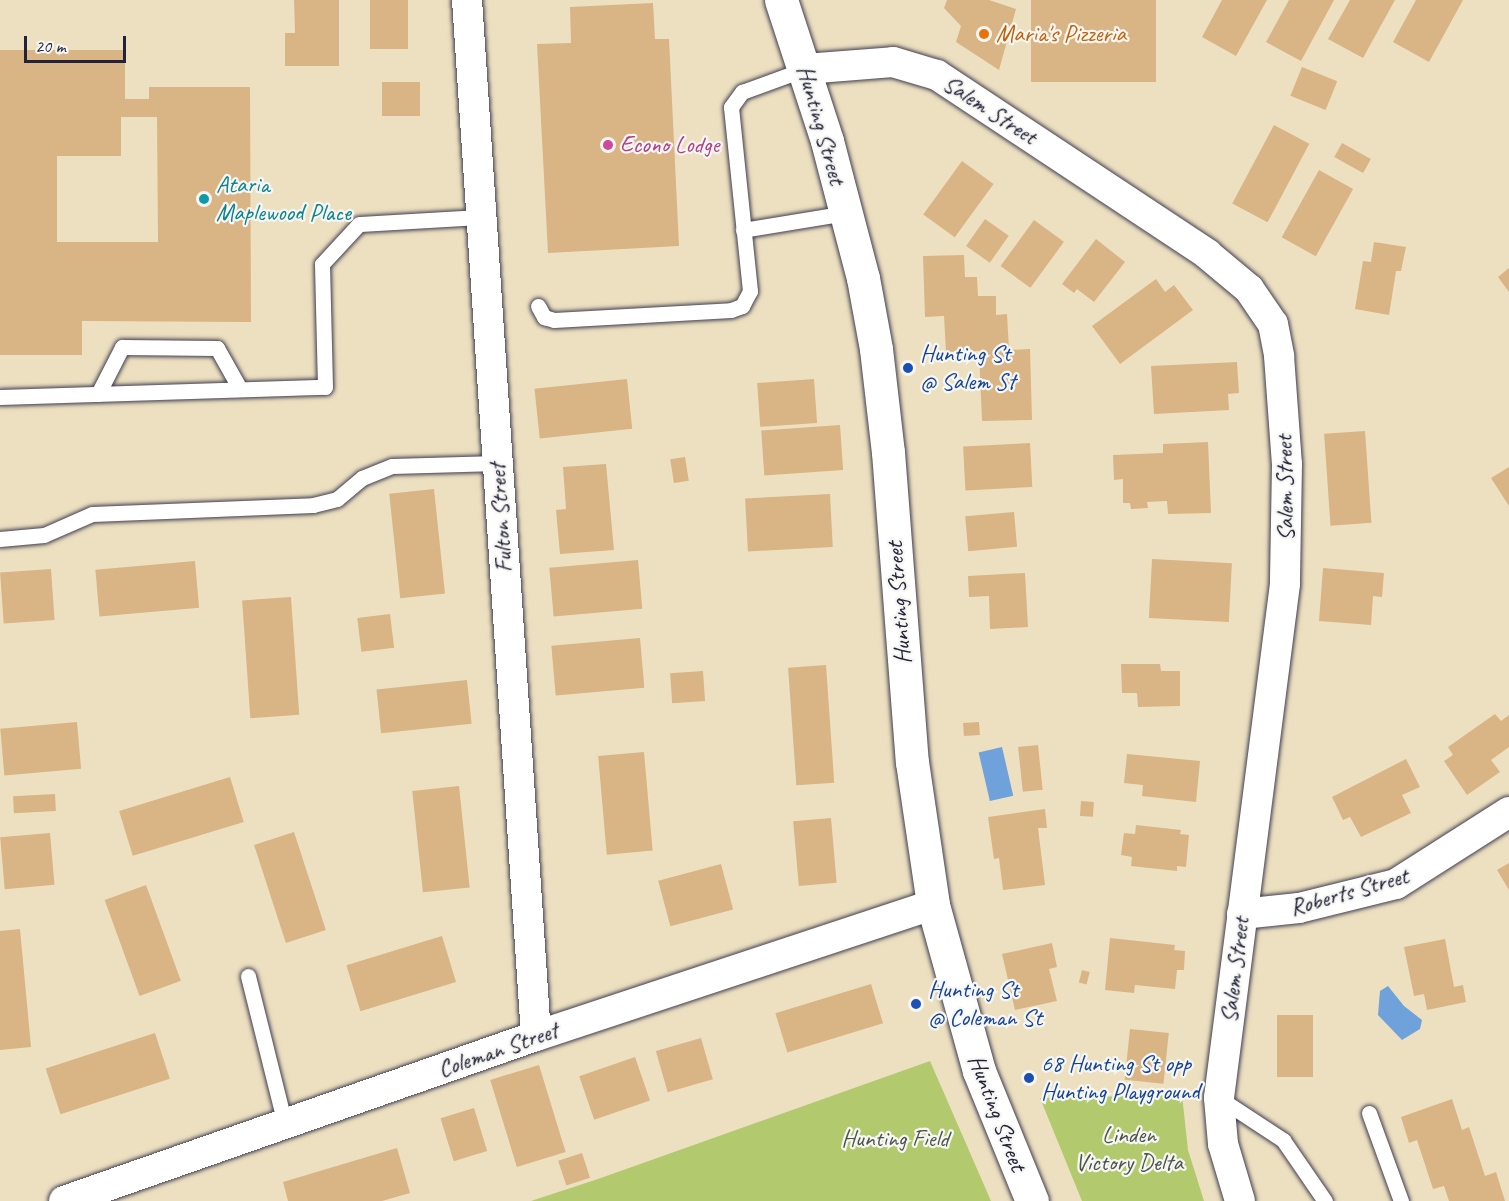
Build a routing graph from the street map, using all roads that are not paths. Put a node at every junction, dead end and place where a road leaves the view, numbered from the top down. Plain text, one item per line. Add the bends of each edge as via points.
1 (467, 0) edge
2 (781, 0) edge
3 (805, 69) junction
4 (846, 213) junction
5 (481, 217) junction
6 (743, 230) junction
7 (538, 306) dead end
8 (240, 389) junction
9 (98, 394) junction
10 (0, 397) edge
11 (498, 463) junction
12 (0, 539) edge
13 (1509, 812) edge
14 (933, 905) junction
15 (1242, 914) junction
16 (248, 976) dead end
17 (536, 1036) junction
18 (1219, 1098) junction
19 (1369, 1113) dead end
20 (285, 1124) junction
21 (64, 1201) edge
22 (1032, 1201) edge
23 (1240, 1201) edge
24 (1325, 1201) edge
25 (1401, 1201) edge

1 - 5 street, Fulton Street
2 - 3 main road, Hunting Street
3 - 4 main road, Hunting Street
3 - 6 lane via 742,92 731,107
3 - 15 street, Salem Street via 893,62 937,75 1207,254 1249,289 1268,312 1279,356 1287,464 1287,549
4 - 6 lane
4 - 14 main road, Hunting Street via 867,301 882,398 912,762
5 - 8 lane via 359,224 322,264 325,387
5 - 11 street, Fulton Street
6 - 7 lane via 750,291 746,303 735,309 554,320 544,318
8 - 9 lane
8 - 9 lane via 217,348 122,347
9 - 10 lane
11 - 12 lane via 392,466 362,478 337,499 313,505 92,514 44,535
11 - 17 street, Fulton Street
13 - 15 street, Roberts Street via 1396,884 1299,908
14 - 17 street, Coleman Street
14 - 22 main road, Hunting Street via 980,1071
15 - 18 street, Salem Street
16 - 20 lane
17 - 20 street, Coleman Street
18 - 23 street, Salem Street via 1223,1144
18 - 24 lane via 1283,1140
19 - 25 lane
20 - 21 street, Coleman Street

